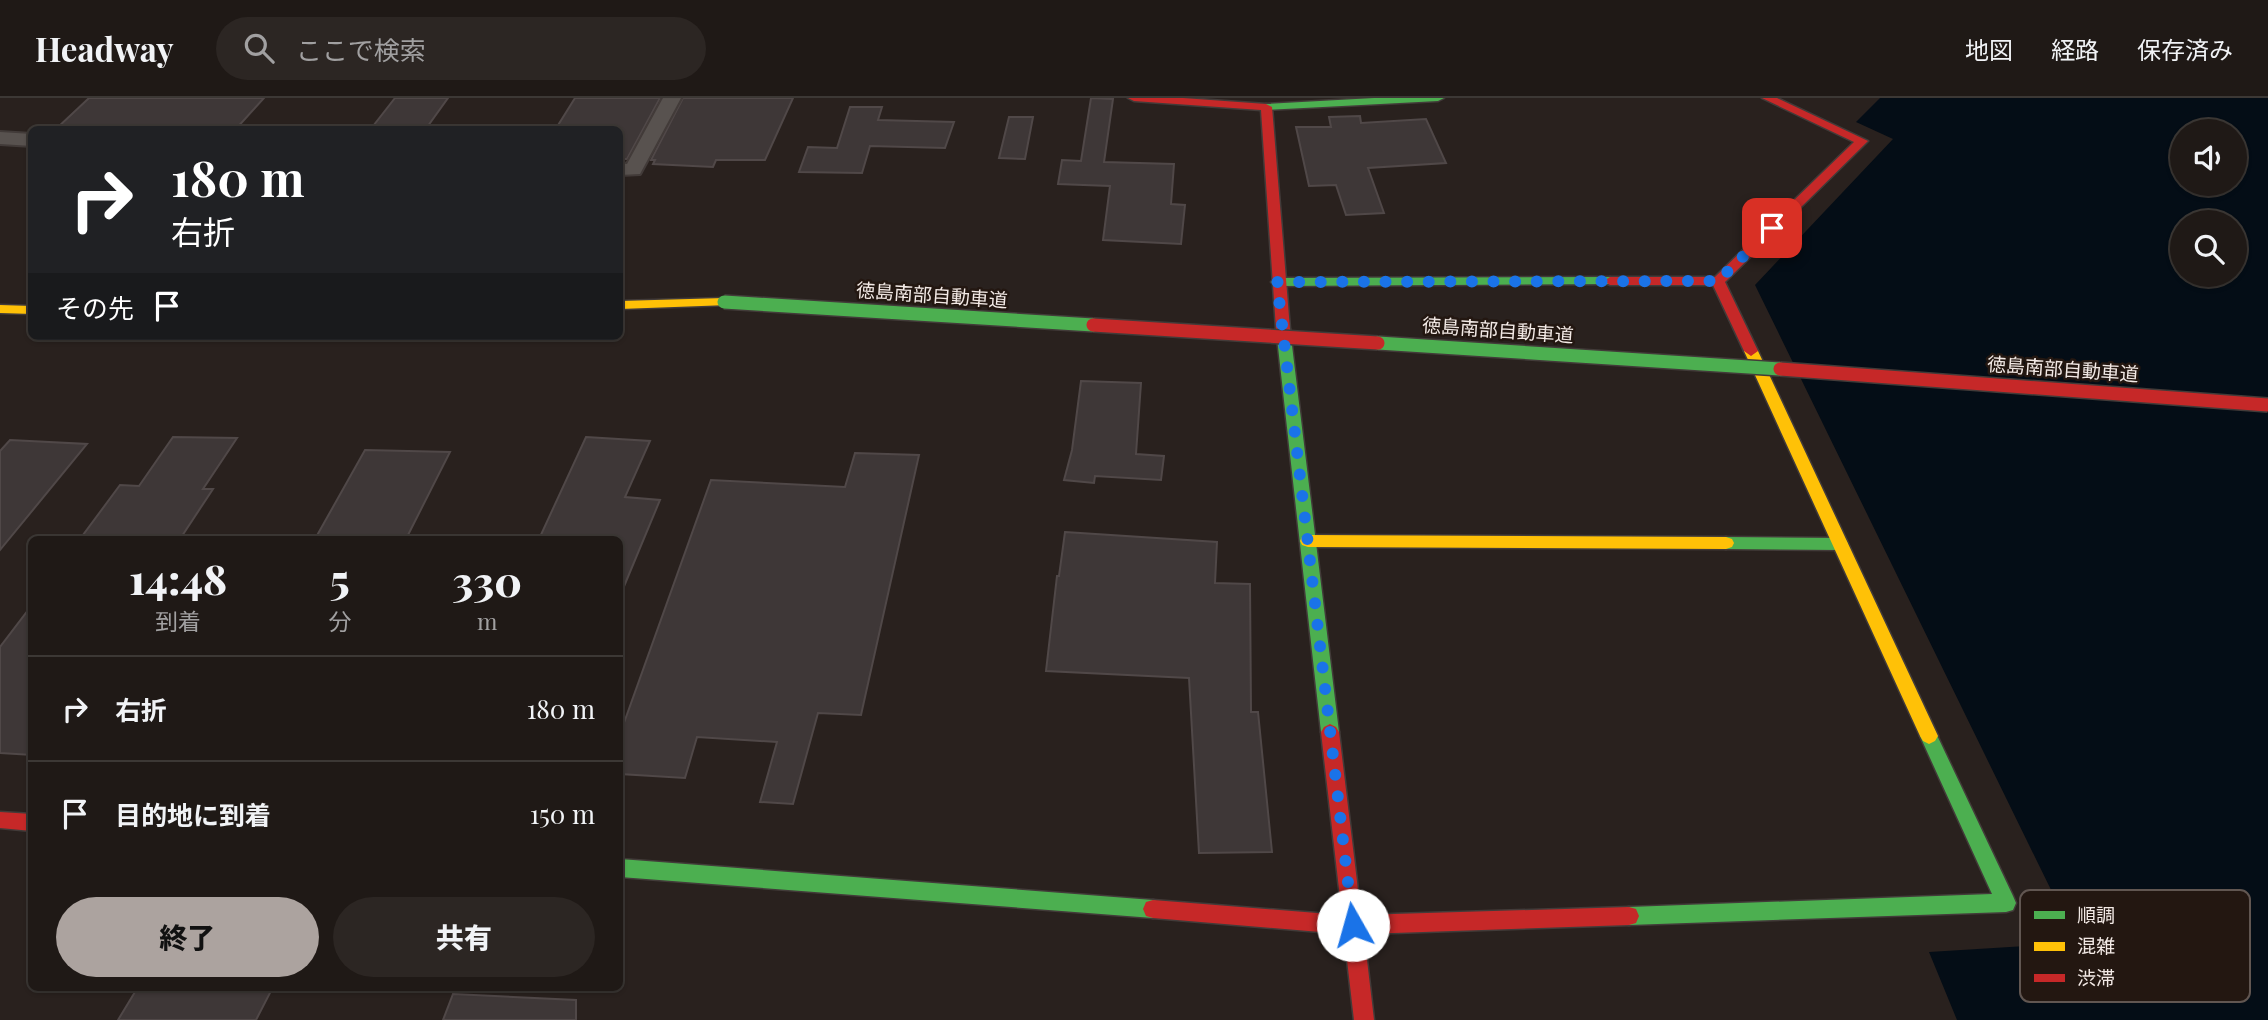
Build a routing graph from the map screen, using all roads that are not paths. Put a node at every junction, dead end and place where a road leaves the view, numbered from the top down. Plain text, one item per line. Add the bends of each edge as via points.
1 (672, 98) edge
2 (1134, 98) edge
3 (1438, 98) edge
4 (1768, 98) edge
5 (1266, 103) edge
6 (0, 138) edge
7 (28, 140) edge
8 (623, 169) edge
9 (1718, 281) junction
10 (1277, 282) junction
11 (623, 305) edge
12 (0, 309) edge
13 (28, 310) edge
14 (2268, 405) edge
15 (1308, 541) junction
16 (1840, 544) junction
17 (0, 820) edge
18 (28, 823) edge
19 (623, 868) edge
20 (1353, 925) junction
21 (1364, 1020) edge

1 - 8 street via 633,170
2 - 5 main road
3 - 5 main road
4 - 9 main road via 1862,141
5 - 10 main road
6 - 7 street
9 - 10 main road
9 - 16 main road
10 - 15 main road
11 - 14 main road, 徳島南部自動車道, bridge via 724,302 1735,365
12 - 13 main road
15 - 16 main road
15 - 20 main road
16 - 20 main road via 2006,903
17 - 18 main road
19 - 20 main road
20 - 21 main road

